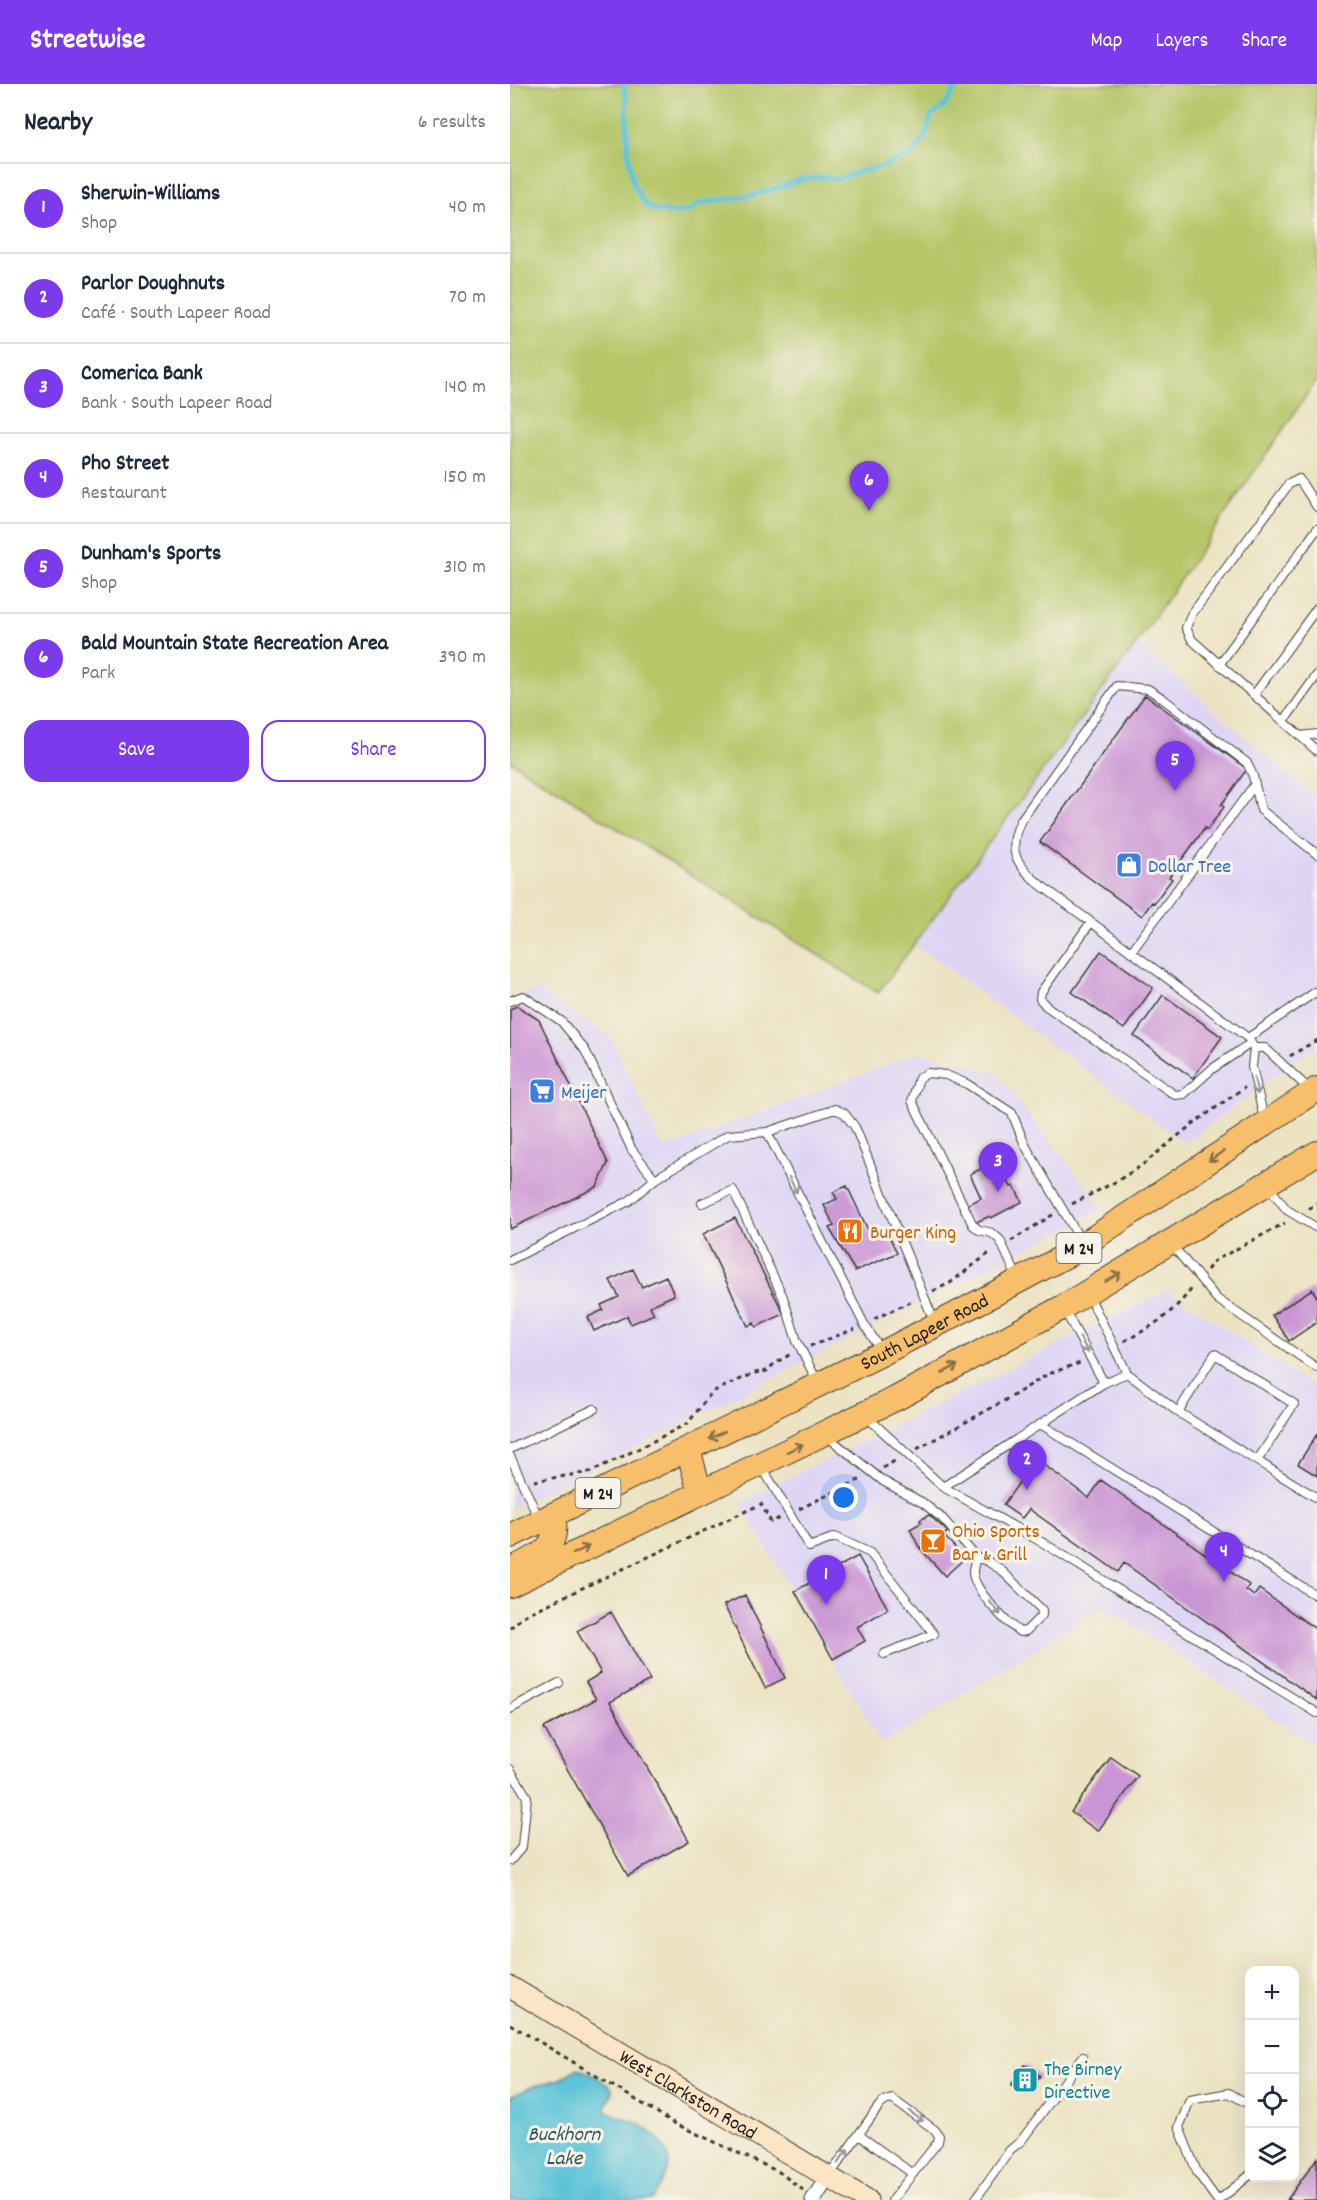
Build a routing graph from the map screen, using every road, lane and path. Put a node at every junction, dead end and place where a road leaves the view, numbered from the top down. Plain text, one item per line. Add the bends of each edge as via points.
1 (1317, 507) edge
2 (1317, 530) edge
3 (1317, 608) edge
4 (1220, 665) junction
5 (1317, 675) edge
6 (1254, 695) junction
7 (1284, 721) junction
8 (1317, 734) edge
9 (1300, 736) junction
10 (1317, 751) edge
11 (1255, 784) junction
12 (1317, 855) edge
13 (1091, 922) junction
14 (1131, 952) junction
15 (1317, 991) edge
16 (510, 1001) edge
17 (1251, 1043) junction
18 (1315, 1090) edge
19 (1265, 1124) junction
20 (767, 1132) junction
21 (1317, 1153) edge
22 (655, 1179) junction
23 (1267, 1185) junction
24 (702, 1203) dead end
25 (1317, 1203) edge
26 (1297, 1216) junction
27 (1317, 1228) edge
28 (1170, 1243) junction
29 (1083, 1245) junction
30 (510, 1260) edge
31 (1200, 1279) junction
32 (1019, 1281) junction
33 (1088, 1292) junction
34 (1063, 1307) junction
35 (936, 1325) junction
36 (1114, 1346) junction
37 (883, 1353) junction
38 (1091, 1359) junction
39 (1317, 1368) edge
40 (1127, 1373) junction
41 (1104, 1383) junction
42 (819, 1385) junction
43 (594, 1409) dead end
44 (1178, 1412) junction
45 (864, 1414) junction
46 (1042, 1425) junction
47 (825, 1434) junction
48 (510, 1449) edge
49 (688, 1449) junction
50 (907, 1454) junction
51 (510, 1456) edge
52 (1257, 1461) junction
53 (761, 1465) junction
54 (873, 1473) junction
55 (943, 1486) junction
56 (700, 1493) junction
57 (1317, 1498) edge
58 (790, 1514) junction
59 (546, 1518) junction
60 (510, 1536) edge
61 (976, 1557) junction
62 (510, 1570) edge
63 (510, 1585) edge
64 (1317, 1596) edge
65 (510, 1628) edge
66 (884, 1654) dead end
67 (559, 1683) dead end
68 (510, 1709) edge
69 (1317, 1713) edge
70 (510, 1769) edge
71 (510, 1861) edge
72 (510, 1987) edge
73 (510, 2024) edge
74 (1083, 2057) dead end
75 (1245, 2102) edge
76 (859, 2135) junction
77 (913, 2174) junction
78 (828, 2177) junction
79 (1245, 2179) edge
80 (814, 2199) edge
81 (867, 2200) edge
82 (892, 2200) edge
83 (975, 2200) edge
84 (1218, 2200) edge

1 - 4 lane via 1299,479 1289,484 1191,615 1186,628 1192,640
2 - 4 lane
3 - 6 lane
4 - 6 lane
5 - 7 lane
6 - 7 lane
7 - 9 lane
8 - 9 lane
9 - 10 lane
11 - 12 lane via 1261,810
11 - 13 lane via 1247,763 1162,698 1148,689 1117,686 1013,836 1015,856 1025,871
11 - 14 lane
13 - 14 lane
13 - 17 lane via 1041,992 1040,999 1046,1006 1175,1095 1184,1094
14 - 17 lane
15 - 17 lane
16 - 22 lane via 523,996 561,1021 585,1050 632,1150
17 - 18 lane via 1265,1048
17 -> 19 lane via 1252,1067
18 - 19 main road, South Lapeer Road / M 24
19 -> 29 main road, South Lapeer Road / M 24
20 - 22 lane via 728,1135
20 - 35 lane via 835,1109 844,1113 855,1128
20 -> 37 lane via 864,1324
21 - 23 main road, M 24
22 - 30 lane via 629,1201
23 - 26 lane via 1287,1210
23 - 28 main road, M 24
24 - 42 lane via 733,1190
25 - 26 path
26 - 27 lane
26 - 31 path via 1214,1261
28 - 31 lane
33 -> 28 main road, M 24
29 - 32 main road, South Lapeer Road / M 24
29 - 32 lane via 1025,1145 1012,1113 946,1075 928,1073 919,1078 913,1093 915,1109 973,1225 1000,1240
31 - 36 path via 1162,1320
31 - 39 lane via 1217,1299
32 - 35 main road, South Lapeer Road / M 24
33 - 34 main road, M 24
33 - 36 lane
34 -> 38 lane
45 -> 34 main road, M 24
35 - 37 main road, South Lapeer Road / M 24
36 - 40 lane
37 - 42 main road, South Lapeer Road / M 24
38 - 41 lane
38 - 50 path via 1047,1374
40 - 41 lane
40 - 44 lane
41 - 46 lane
42 -> 49 main road, South Lapeer Road / M 24
43 - 48 lane
44 - 52 lane
44 - 52 lane via 1215,1354 1294,1404
45 - 47 main road, M 24
45 - 50 lane
46 - 55 lane
46 - 64 lane
53 -> 47 main road, M 24
47 - 54 lane
49 - 56 main road
49 - 59 main road, South Lapeer Road / M 24
50 - 54 path
50 - 55 lane
51 - 59 lane
52 - 57 lane
53 - 56 main road, M 24
53 - 58 lane
54 - 58 path
54 - 61 lane via 944,1519
55 - 69 lane via 1045,1544
63 -> 56 main road, M 24
58 - 65 path via 771,1522 761,1504 525,1615
58 - 66 lane via 809,1547 836,1537 870,1553 934,1634
59 - 60 main road, South Lapeer Road / M 24
59 - 62 main road via 556,1531 552,1542 544,1551
61 -> 61 lane via 973,1572 977,1587 1010,1625 1020,1632 1026,1630 1042,1615 1042,1610 1000,1569
67 - 68 lane
70 - 71 lane via 526,1797 522,1847
72 - 78 main road, West Clarkston Road
73 - 80 path via 676,2124 779,2172
74 - 83 lane
75 - 84 lane via 1228,2093 1190,2100 1179,2127 1197,2172
76 - 77 lane
76 -> 77 lane via 879,2106 892,2099 935,2130 938,2142
78 -> 76 lane
77 - 82 lane
78 - 80 street
78 - 81 main road, West Clarkston Road
79 - 84 lane

